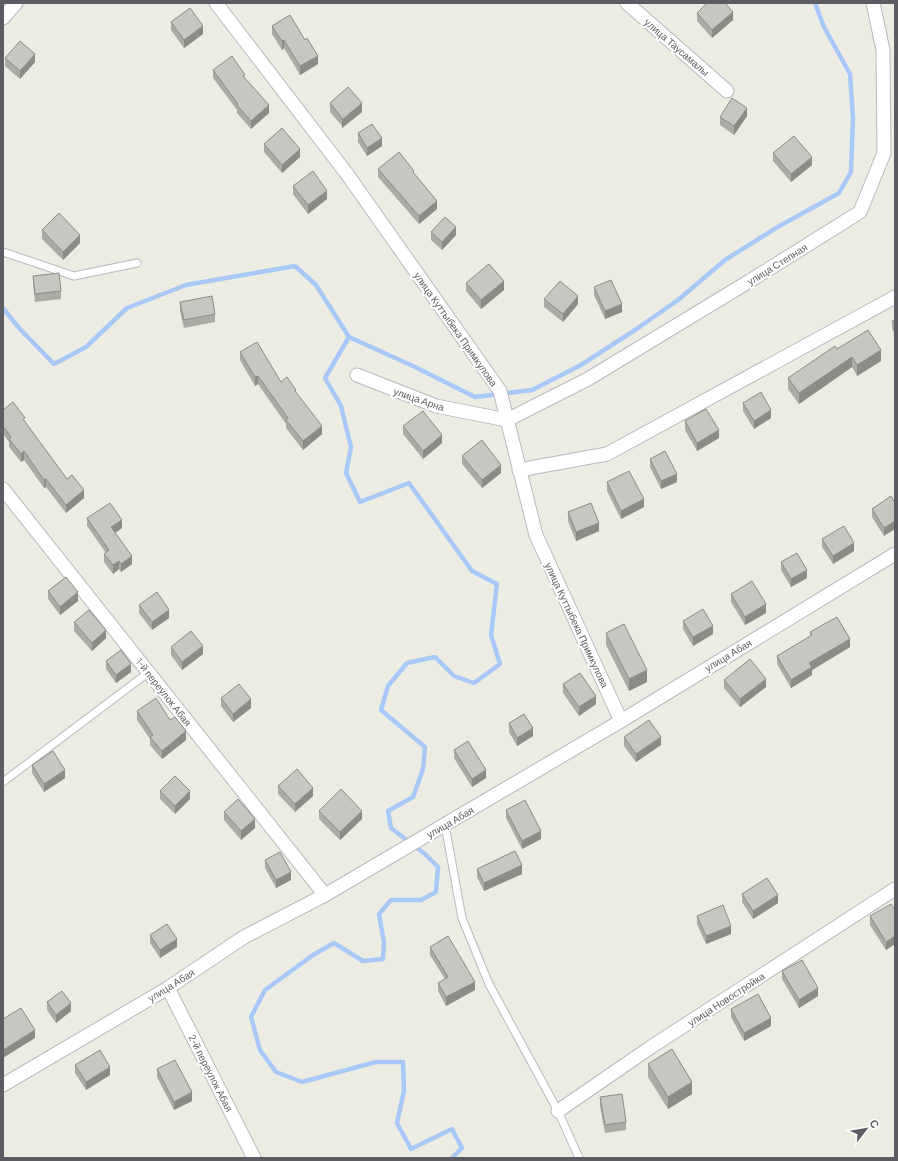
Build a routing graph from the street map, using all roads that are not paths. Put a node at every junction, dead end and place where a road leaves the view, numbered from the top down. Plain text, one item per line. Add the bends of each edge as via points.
1 (16, 3) edge
2 (216, 3) edge
3 (627, 3) edge
4 (873, 3) edge
5 (3, 18) edge
6 (726, 91) dead end
7 (3, 252) edge
8 (137, 262) dead end
9 (895, 297) edge
10 (357, 375) dead end
11 (507, 420) junction
12 (519, 470) junction
13 (3, 489) edge
14 (895, 554) edge
15 (149, 672) junction
16 (621, 721) junction
17 (3, 782) edge
18 (445, 825) junction
19 (895, 889) edge
20 (325, 895) junction
21 (168, 988) junction
22 (3, 1085) edge
23 (558, 1111) junction
24 (254, 1158) edge
25 (578, 1158) edge

1 - 5 street
2 - 11 street, улица Куттыбека Примкулова via 347,174 500,391
3 - 6 street, улица Таусамалы
4 - 11 street, улица Степная via 883,50 884,153 860,212 588,379
7 - 8 lane via 74,276
9 - 12 street via 607,454
10 - 11 street, улица Арна via 436,406
11 - 12 street, улица Куттыбека Примкулова
12 - 16 street, улица Куттыбека Примкулова via 536,535
13 - 15 street, 1-й переулок Абая
14 - 16 street, улица Абая
15 - 17 lane
15 - 20 street, 1-й переулок Абая
16 - 18 street, улица Абая
18 - 20 street, улица Абая
18 - 23 lane via 462,918 489,984
19 - 23 street, улица Новостройка via 658,1042
20 - 21 street, улица Абая via 244,937
21 - 22 street, улица Абая
21 - 24 street, 2-й переулок Абая
23 - 25 lane

